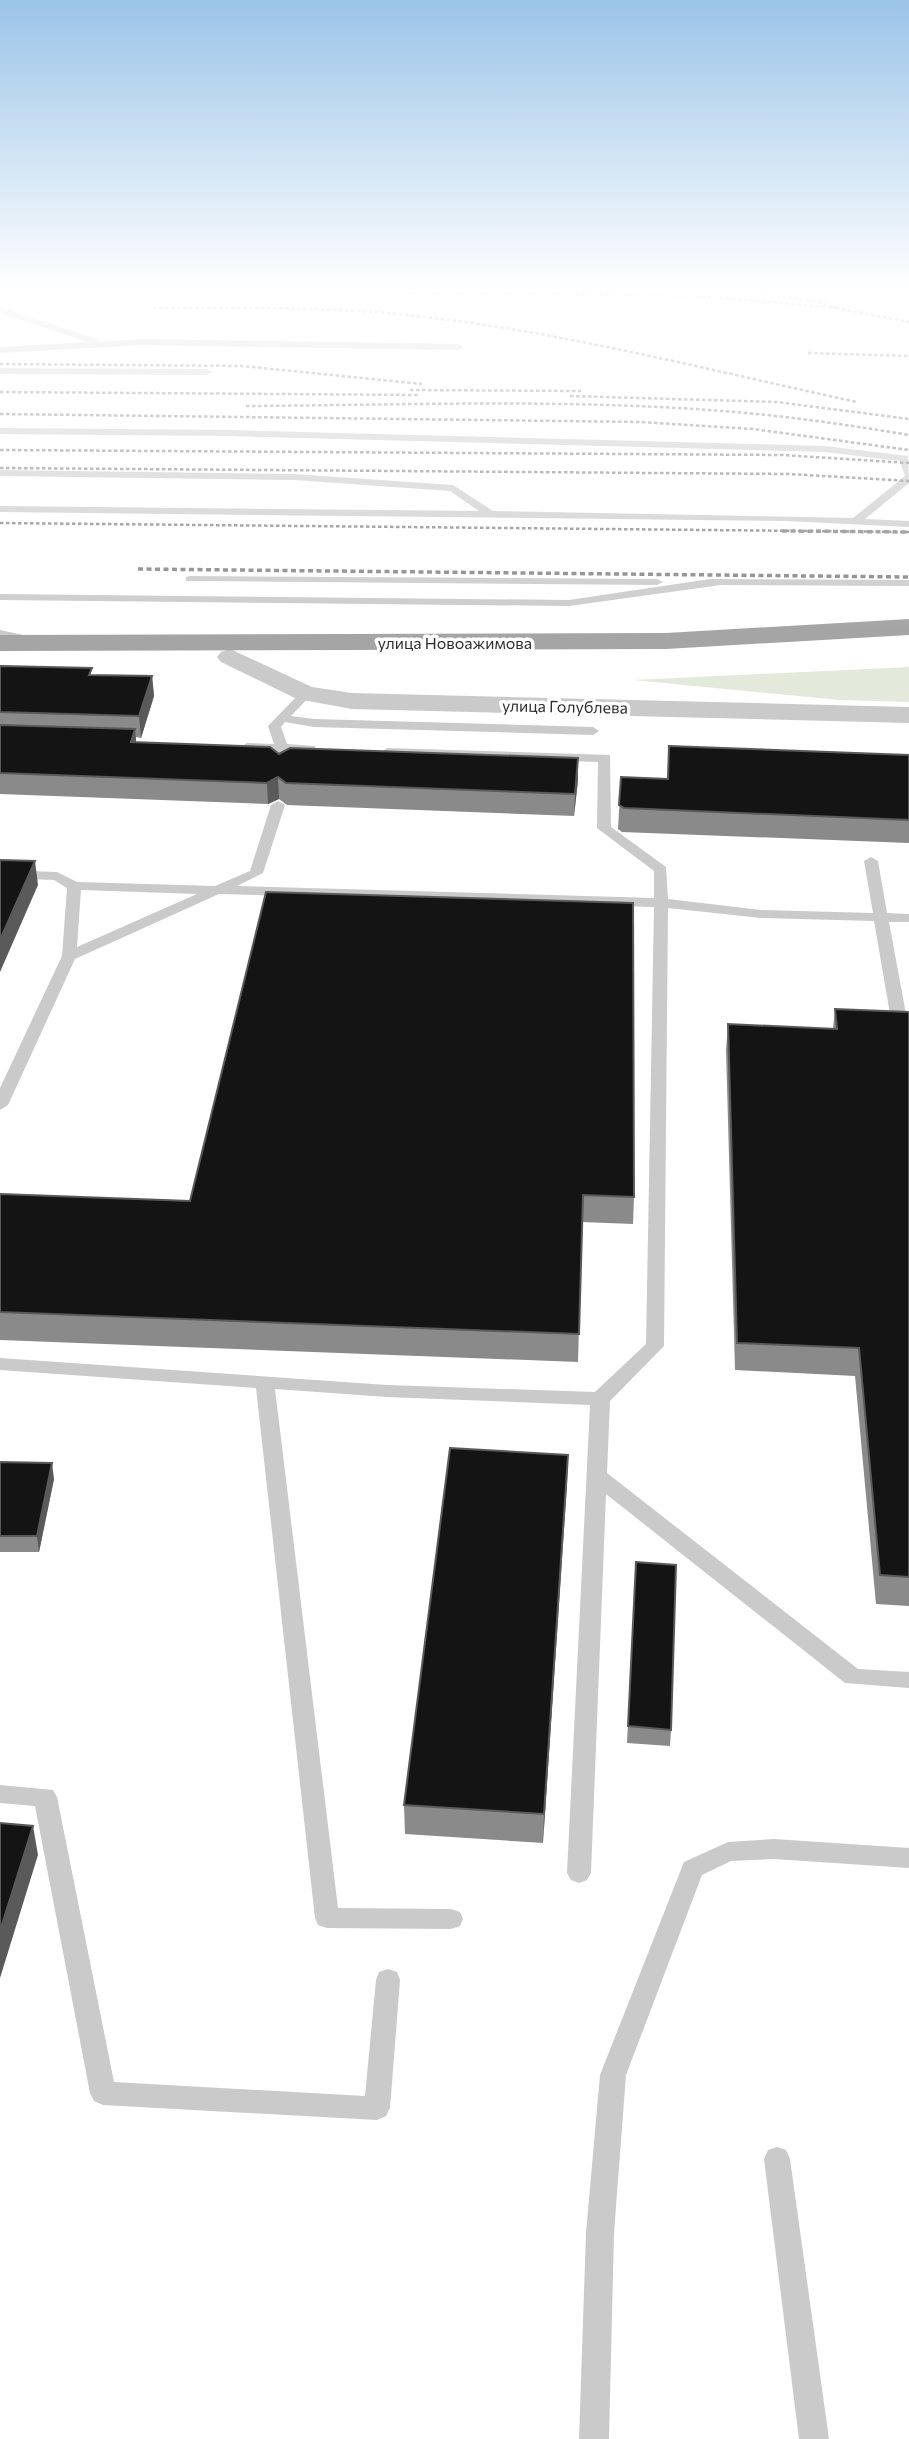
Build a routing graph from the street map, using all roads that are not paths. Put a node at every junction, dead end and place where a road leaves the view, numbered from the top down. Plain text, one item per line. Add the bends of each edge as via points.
1 (0, 431) edge
2 (0, 473) edge
3 (909, 476) edge
4 (0, 509) edge
5 (490, 514) junction
6 (856, 521) junction
7 (909, 524) edge
8 (190, 579) dead end
9 (721, 582) junction
10 (909, 583) edge
11 (0, 597) edge
12 (909, 627) edge
13 (0, 634) edge
14 (0, 643) edge
15 (47, 643) junction
16 (909, 645) edge
17 (230, 657) junction
18 (0, 659) edge
19 (306, 694) junction
20 (909, 715) edge
21 (282, 718) junction
22 (593, 732) dead end
23 (228, 747) edge
24 (282, 748) junction
25 (322, 750) edge
26 (376, 751) edge
27 (281, 769) edge
28 (278, 805) edge
29 (871, 861) dead end
30 (0, 874) edge
31 (74, 886) junction
32 (217, 890) junction
33 (661, 903) junction
34 (882, 918) junction
35 (909, 918) edge
36 (69, 956) junction
37 (898, 1014) edge
38 (0, 1105) edge
39 (0, 1364) edge
40 (265, 1382) junction
41 (600, 1399) junction
42 (597, 1476) junction
43 (909, 1680) edge
44 (0, 1794) edge
45 (909, 1858) edge
46 (579, 1873) dead end
47 (451, 1919) dead end
48 (388, 1980) dead end
49 (777, 2159) dead end
50 (594, 2439) edge
51 (814, 2439) edge

1 - 3 lane via 825,449 904,458
2 - 5 lane via 294,477 453,488
3 - 6 lane
4 - 5 lane
5 - 6 lane
6 - 7 lane
8 - 9 lane
9 - 10 lane
9 - 11 lane via 569,603
12 - 15 main road, улица Новоажимова via 666,641
13 - 15 lane
14 - 15 main road, улица Новоажимова
16 - 17 main road, улица Новоажимова via 668,657
17 - 18 main road, улица Новоажимова
17 - 19 street, улица Голублева
19 - 20 street, улица Голублева via 352,701
19 - 21 lane
21 - 22 lane via 314,723
21 - 24 lane via 274,728
23 - 24 lane
24 - 25 lane
24 - 27 lane
26 - 33 lane via 605,758 604,828 661,870
28 - 32 lane via 256,873
29 - 34 lane
30 - 31 lane via 57,876
31 - 32 lane
31 - 36 lane
32 - 33 lane
32 - 36 lane
33 - 34 lane via 761,914
33 - 41 lane via 655,1346
34 - 35 lane
34 - 37 lane
36 - 38 lane
39 - 40 lane
40 - 41 lane
40 - 47 lane via 327,1918
41 - 42 lane
42 - 43 lane via 853,1677
42 - 46 lane
44 - 48 lane via 45,1797 103,2093 377,2108
45 - 50 lane via 774,1849 728,1852 692,1869 613,2075 600,2233
49 - 51 lane

